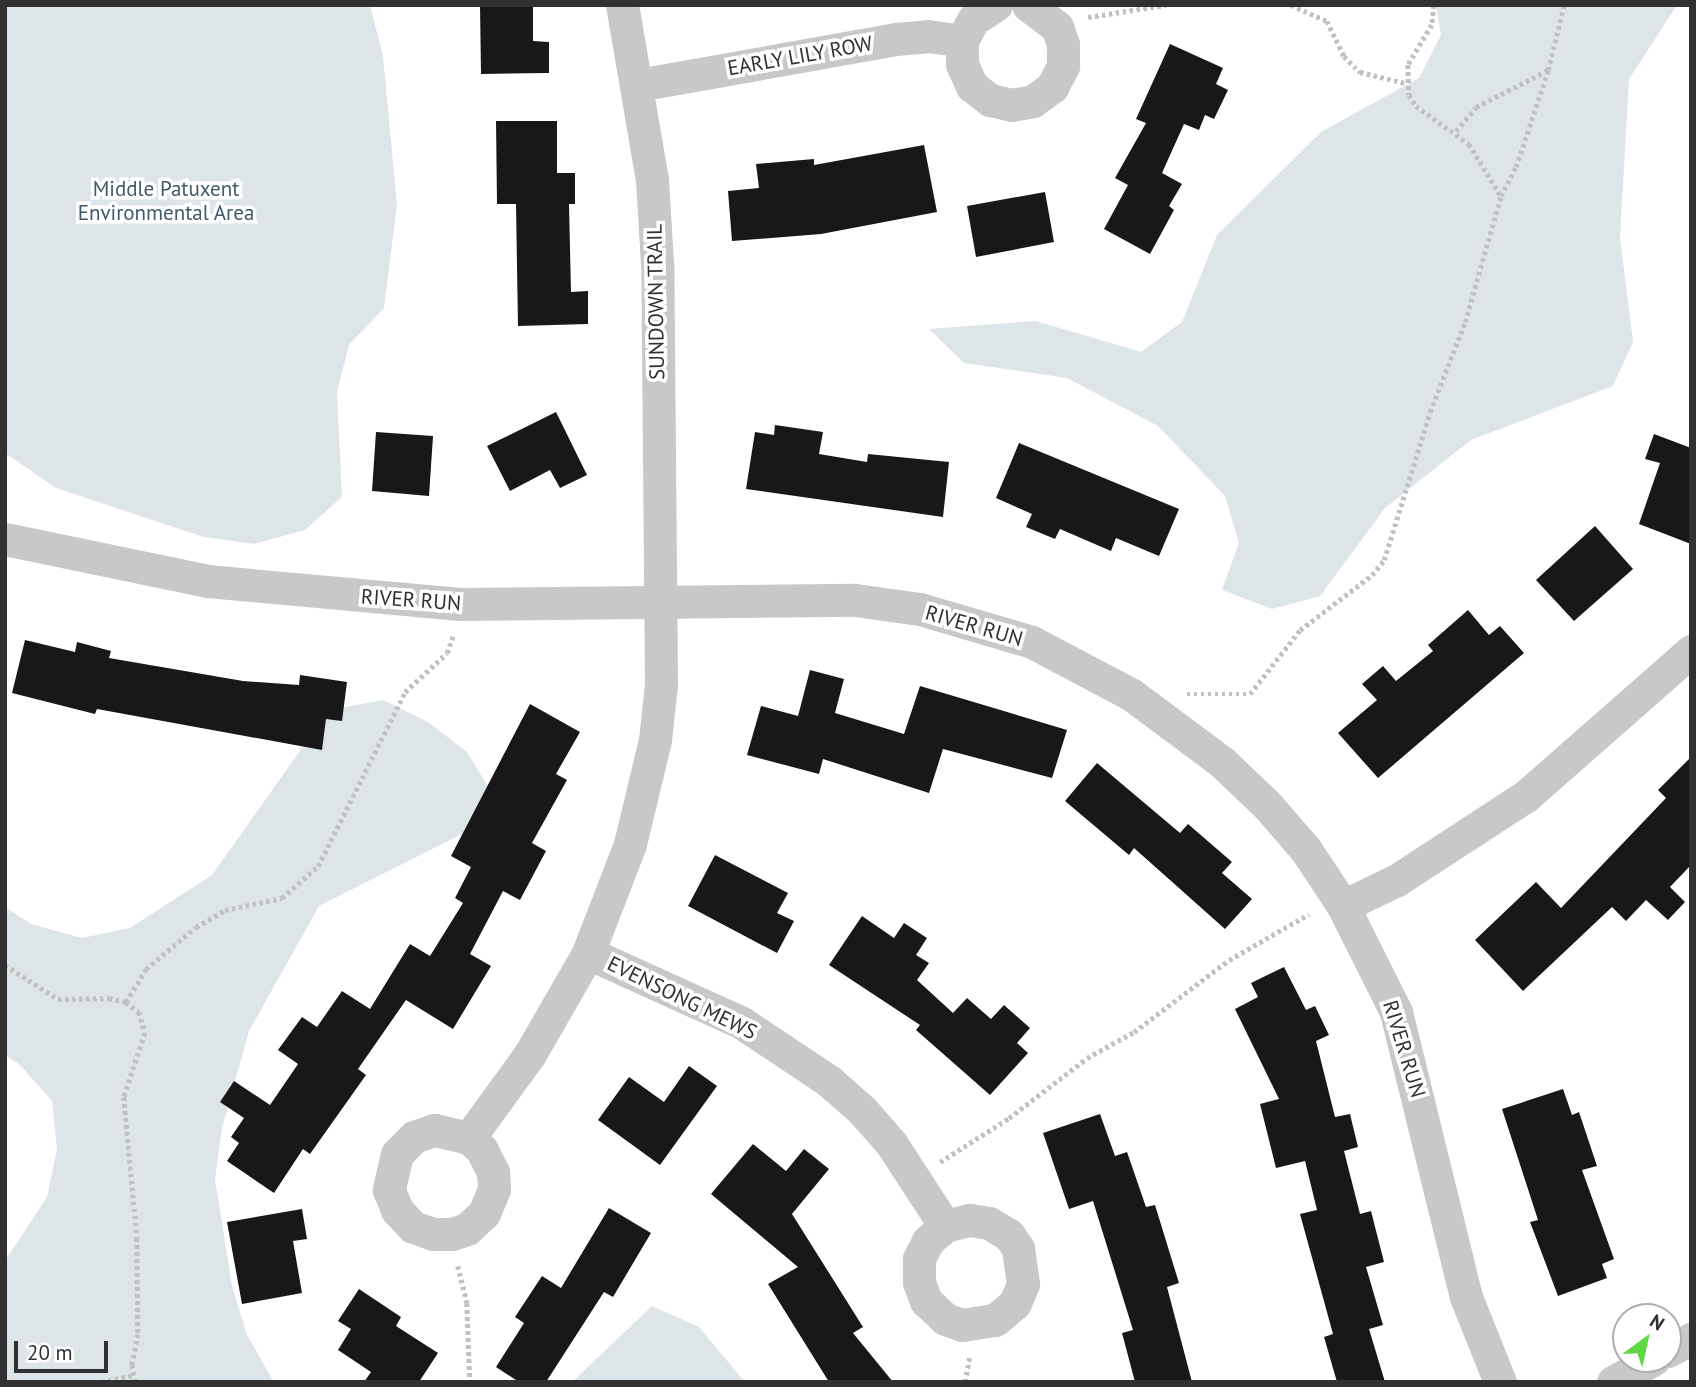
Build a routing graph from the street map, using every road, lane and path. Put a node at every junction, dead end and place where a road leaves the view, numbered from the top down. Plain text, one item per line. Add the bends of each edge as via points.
1 (622, 5) edge
2 (996, 5) edge
3 (1028, 5) edge
4 (1166, 5) edge
5 (1291, 5) edge
6 (1434, 5) edge
7 (1564, 5) edge
8 (1057, 27) junction
9 (962, 41) junction
10 (1548, 70) junction
11 (1405, 83) junction
12 (638, 85) junction
13 (1456, 131) junction
14 (1501, 196) junction
15 (5, 539) edge
16 (661, 602) junction
17 (460, 604) junction
18 (1691, 651) edge
19 (1164, 717) junction
20 (1340, 902) junction
21 (588, 953) junction
22 (5, 965) edge
23 (126, 1002) junction
24 (469, 1138) junction
25 (916, 1178) junction
26 (945, 1226) dead end
27 (452, 1234) junction
28 (1629, 1373) edge
29 (135, 1375) junction
30 (101, 1382) edge
31 (136, 1382) edge
32 (470, 1382) edge
33 (1500, 1382) edge
34 (1613, 1382) edge

1 - 12 street, SUNDOWN TRAIL
2 - 9 street via 973,20
3 - 8 street
4 - 8 path via 1108,11
5 - 11 path via 1327,22 1344,56 1360,72
6 - 11 path via 1432,25 1408,65
7 - 10 path
8 - 9 street via 1063,66 1052,87 1033,101 1011,105 990,100 972,86 962,64
9 - 12 street, EARLY LILY ROW via 928,36 896,39
10 - 13 path via 1476,107
10 - 14 path via 1516,167
11 - 13 path via 1416,106
12 - 16 street, SUNDOWN TRAIL via 652,180 657,264
13 - 14 path
14 - 19 path via 1465,322 1430,412 1384,560 1372,575 1300,630 1250,694 1222,696 1205,691 1185,695
15 - 17 street, RIVER RUN via 207,581
16 - 17 street, RIVER RUN
16 - 19 street, RIVER RUN via 855,600 920,610 1032,642
16 - 21 street, SUNDOWN TRAIL via 655,740 630,844
17 - 23 path via 447,653 405,692 318,866 282,898 225,910 197,927 146,969
18 - 20 street via 1527,796 1418,868
19 - 20 street, RIVER RUN via 1222,762 1268,806 1306,850
20 - 25 path via 1228,960 1134,1032 1087,1058 1009,1118
20 - 33 street, RIVER RUN via 1396,1012 1466,1297
21 - 24 street, SUNDOWN TRAIL via 530,1054
21 - 25 street, EVENSONG MEWS via 742,1023 789,1053 862,1110
22 - 23 path via 58,999
23 - 29 path via 139,1012 145,1033 124,1097 137,1238
24 - 27 street via 482,1150 493,1172 494,1189 484,1213 467,1229
24 - 27 street via 434,1130 414,1138 397,1154 390,1170 389,1190 397,1210 413,1227
25 - 26 street, EVENSONG MEWS
27 - 32 path via 467,1303
28 - 34 street
29 - 30 path
29 - 31 path

